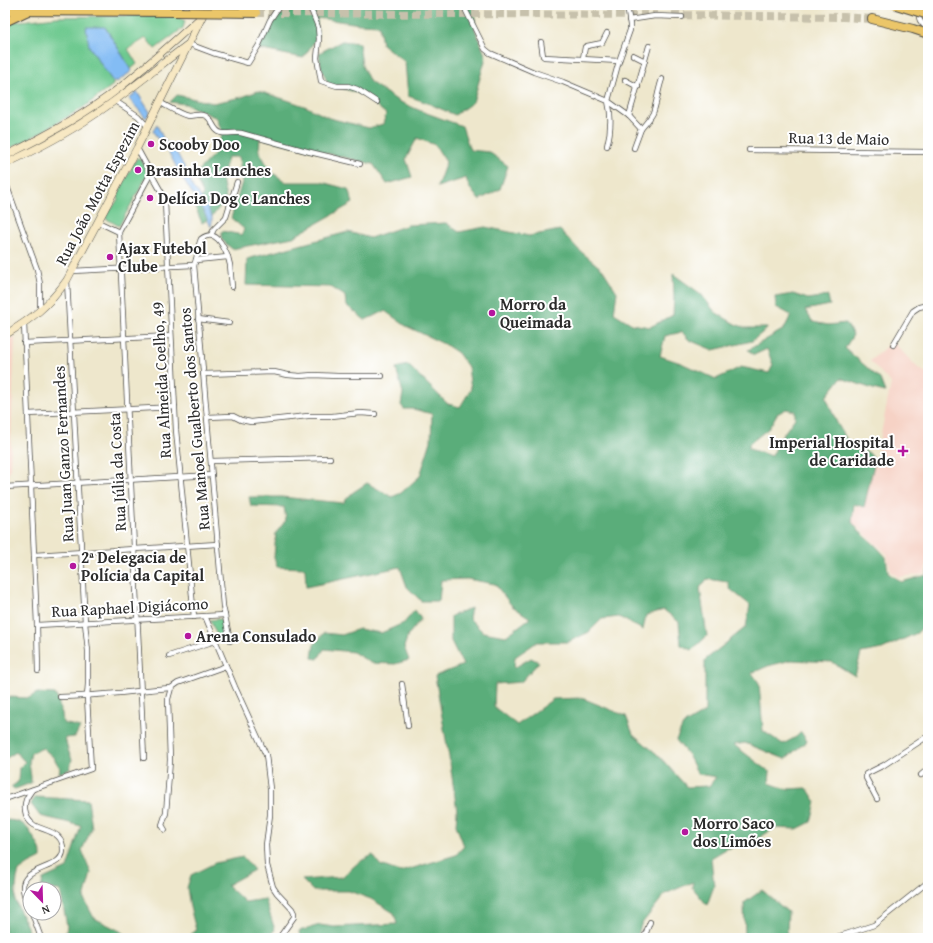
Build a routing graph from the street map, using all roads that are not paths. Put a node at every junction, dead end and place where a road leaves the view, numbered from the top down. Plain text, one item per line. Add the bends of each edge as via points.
1 (208, 5) edge
2 (280, 5) edge
3 (308, 5) edge
4 (627, 5) edge
5 (896, 5) edge
6 (923, 5) edge
7 (5, 11) edge
8 (27, 11) junction
9 (466, 11) dead end
10 (256, 13) tunnel mouth
11 (928, 15) edge
12 (202, 17) junction
13 (682, 17) dead end
14 (872, 19) tunnel mouth
15 (630, 20) junction
16 (5, 22) edge
17 (928, 28) edge
18 (607, 33) dead end
19 (928, 34) edge
20 (181, 36) junction
21 (541, 42) dead end
22 (189, 44) junction
23 (649, 46) dead end
24 (633, 54) dead end
25 (583, 58) junction
26 (619, 60) junction
27 (645, 61) junction
28 (662, 79) dead end
29 (625, 80) dead end
30 (638, 87) junction
31 (115, 101) junction
32 (608, 101) junction
33 (160, 102) junction
34 (377, 102) dead end
35 (629, 116) junction
36 (148, 127) junction
37 (641, 129) junction
38 (25, 146) junction
39 (607, 146) dead end
40 (137, 148) junction
41 (634, 148) dead end
42 (749, 150) dead end
43 (928, 152) edge
44 (29, 153) junction
45 (5, 156) edge
46 (5, 164) edge
47 (360, 164) dead end
48 (151, 173) junction
49 (5, 181) edge
50 (237, 182) dead end
51 (98, 222) junction
52 (119, 232) junction
53 (211, 235) junction
54 (228, 257) junction
55 (196, 260) junction
56 (194, 265) junction
57 (168, 266) junction
58 (121, 269) junction
59 (72, 271) junction
60 (67, 280) junction
61 (232, 287) dead end
62 (928, 305) edge
63 (40, 312) junction
64 (198, 319) junction
65 (24, 323) junction
66 (229, 323) dead end
67 (5, 335) edge
68 (171, 336) junction
69 (124, 339) junction
70 (70, 341) junction
71 (24, 343) junction
72 (893, 344) dead end
73 (203, 374) junction
74 (382, 376) dead end
75 (175, 407) junction
76 (128, 409) junction
77 (74, 412) junction
78 (28, 414) junction
79 (375, 414) dead end
80 (207, 417) junction
81 (330, 458) dead end
82 (211, 461) junction
83 (212, 475) junction
84 (180, 477) junction
85 (131, 479) junction
86 (78, 482) junction
87 (31, 484) junction
88 (5, 487) edge
89 (218, 544) junction
90 (187, 546) junction
91 (134, 549) junction
92 (81, 552) junction
93 (34, 555) junction
94 (225, 615) junction
95 (205, 616) junction
96 (194, 617) junction
97 (138, 620) junction
98 (85, 623) junction
99 (37, 625) junction
100 (230, 641) dead end
101 (216, 643) junction
102 (169, 656) dead end
103 (226, 666) junction
104 (38, 671) dead end
105 (402, 684) dead end
106 (171, 688) junction
107 (141, 690) junction
108 (87, 696) junction
109 (60, 697) dead end
110 (408, 726) dead end
111 (928, 736) edge
112 (144, 758) dead end
113 (928, 769) edge
114 (921, 775) dead end
115 (32, 790) junction
116 (877, 799) dead end
117 (5, 800) edge
118 (164, 830) dead end
119 (25, 881) edge
120 (928, 882) edge
121 (35, 921) edge
122 (650, 922) dead end
123 (837, 937) dead end
124 (41, 938) edge
125 (279, 938) edge
126 (644, 938) edge

1 - 12 main road, Rua João Motta Espezim
2 - 22 street via 248,63
3 - 34 street via 318,27 317,58 321,81 358,89
4 - 15 street
5 - 11 highway, bridge
6 - 17 street via 918,16 919,21
7 - 8 highway
8 - 10 highway, bridge
8 - 16 highway
9 - 32 street via 485,49 534,72
12 - 20 main road
12 - 22 main road, Rua João Motta Espezim
13 - 15 street via 655,16
14 - 19 highway
15 - 26 street via 630,30
18 - 25 street via 602,43 585,47
20 - 22 main road via 187,38
20 - 38 main road via 118,89 80,115
21 - 25 street via 544,58
22 - 31 main road
22 - 33 main road, Rua João Motta Espezim
23 - 27 street
24 - 27 street
25 - 26 street
26 - 32 street
27 - 30 street
28 - 37 street via 653,113
29 - 30 street
30 - 35 street
31 - 36 street via 138,116
31 - 44 main road via 73,129
32 - 35 street
32 - 39 street via 611,120
33 - 36 main road, Rua João Motta Espezim
33 - 47 street via 188,116 206,115 218,132 241,133
35 - 37 street
36 - 40 main road, Rua João Motta Espezim
37 - 41 street
38 - 44 main road
38 - 45 main road
40 - 48 street, Rua Almeida Coelho, 49
40 - 51 main road, Rua João Motta Espezim
42 - 43 street, Rua 13 de Maio
44 - 46 main road
48 - 52 street
48 - 57 street, Rua Almeida Coelho, 49 via 165,199
49 - 63 street via 37,269
50 - 53 street via 226,217
51 - 52 street
51 - 59 main road, Rua João Motta Espezim
52 - 58 street, Rua Júlia da Costa
53 - 54 street via 219,241
53 - 55 street via 201,239
54 - 55 street
54 - 61 street
55 - 56 street
56 - 57 street
56 - 64 street, Rua Manoel Gualberto dos Santos
57 - 58 street
57 - 68 street, Rua Almeida Coelho, 49
58 - 59 street
58 - 69 street, Rua Júlia da Costa
59 - 60 main road, Rua João Motta Espezim
60 - 63 main road, Rua João Motta Espezim
60 - 70 street, Rua Juan Ganzo Fernandes
62 - 72 street via 913,311
63 - 65 main road, Rua João Motta Espezim
64 - 66 street
64 - 73 street, Rua Manoel Gualberto dos Santos
65 - 67 main road, Rua João Motta Espezim
65 - 71 street
68 - 69 street
68 - 75 street, Rua Almeida Coelho, 49
69 - 70 street
69 - 76 street, Rua Júlia da Costa
70 - 71 street
70 - 77 street, Rua Juan Ganzo Fernandes
71 - 78 street
73 - 74 street via 274,372 300,376
73 - 80 street, Rua Manoel Gualberto dos Santos
75 - 76 street
75 - 84 street, Rua Almeida Coelho, 49
76 - 77 street
76 - 85 street, Rua Júlia da Costa
77 - 78 street
77 - 86 street, Rua Juan Ganzo Fernandes
78 - 87 street
79 - 80 street via 308,416 251,422 233,416
80 - 82 street, Rua Manoel Gualberto dos Santos
81 - 82 street
82 - 83 street, Rua Manoel Gualberto dos Santos
83 - 84 street
83 - 89 street, Rua Manoel Gualberto dos Santos
84 - 85 street
84 - 90 street, Rua Almeida Coelho, 49
85 - 86 street
85 - 91 street, Rua Júlia da Costa
86 - 87 street
86 - 92 street, Rua Juan Ganzo Fernandes
87 - 88 street
87 - 93 street
89 - 90 street
89 - 94 street, Rua Manoel Gualberto dos Santos
90 - 91 street
90 - 96 street, Rua Almeida Coelho, 49
91 - 92 street
91 - 97 street, Rua Júlia da Costa
92 - 93 street
92 - 98 street, Rua Juan Ganzo Fernandes
93 - 99 street
94 - 95 street, Rua Raphael Digiácomo
94 - 100 street, Rua Manoel Gualberto dos Santos
95 - 96 street, Rua Raphael Digiácomo
95 - 101 street
96 - 97 street, Rua Raphael Digiácomo
97 - 98 street, Rua Raphael Digiácomo
97 - 107 street, Rua Júlia da Costa
98 - 99 street, Rua Raphael Digiácomo
98 - 108 street, Rua Juan Ganzo Fernandes via 88,651
99 - 104 street
101 - 102 street
101 - 103 street
103 - 106 street
103 - 125 street via 266,755 270,789 267,865 273,887 294,913 294,917
105 - 110 street
106 - 107 street
106 - 118 street via 168,699 170,748 166,813 162,825
107 - 108 street
107 - 112 street, Rua Júlia da Costa
108 - 109 street
108 - 115 street, Rua Juan Ganzo Fernandes via 91,769
111 - 116 street via 866,774
113 - 114 street
115 - 117 street
115 - 119 street via 24,807 26,815 29,821 56,835 63,852 57,862 33,873
120 - 123 street via 874,925
121 - 124 street
122 - 126 street

